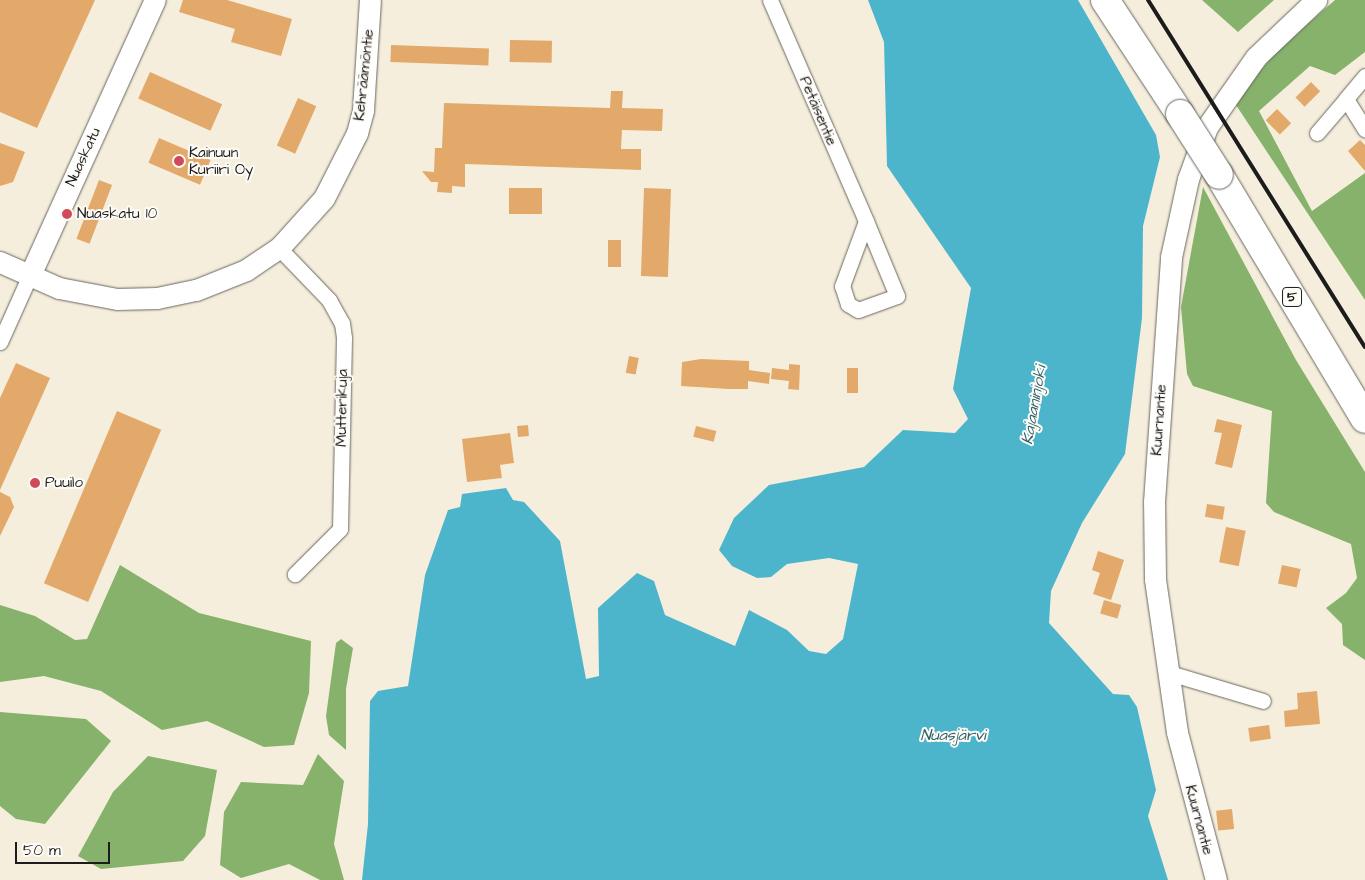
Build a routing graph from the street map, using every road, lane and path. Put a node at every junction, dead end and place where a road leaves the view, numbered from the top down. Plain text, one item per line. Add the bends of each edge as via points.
1 (155, 0) edge
2 (370, 0) edge
3 (770, 0) edge
4 (1105, 0) edge
5 (1316, 0) edge
6 (1365, 76) edge
7 (1346, 99) junction
8 (1365, 129) edge
9 (1317, 133) dead end
10 (866, 221) junction
11 (279, 248) junction
12 (0, 262) edge
13 (30, 275) junction
14 (0, 342) edge
15 (1365, 419) edge
16 (295, 574) dead end
17 (1166, 672) junction
18 (1263, 700) dead end
19 (1216, 880) edge

1 - 13 street, Nuaskatu
2 - 11 street, Kehräämöntie via 363,110 354,141 324,198
3 - 10 street, Petäisentie
4 - 15 highway, 5, bridge via 1219,175
5 - 17 street, Kuurnantie via 1256,57 1229,92 1207,127 1178,217 1171,257 1154,502 1155,579
6 - 7 street
7 - 8 street
7 - 9 street
10 - 10 street, Petäisentie via 897,296 858,310 848,304 842,286
11 - 13 street, Kehräämöntie via 246,270 196,290 157,298 91,294
11 - 16 street, Mutterikuja via 329,300 342,323 344,338 340,529
12 - 13 street, Kehräämöntie
13 - 14 street, Nuaskatu
17 - 18 street
17 - 19 street, Kuurnantie

